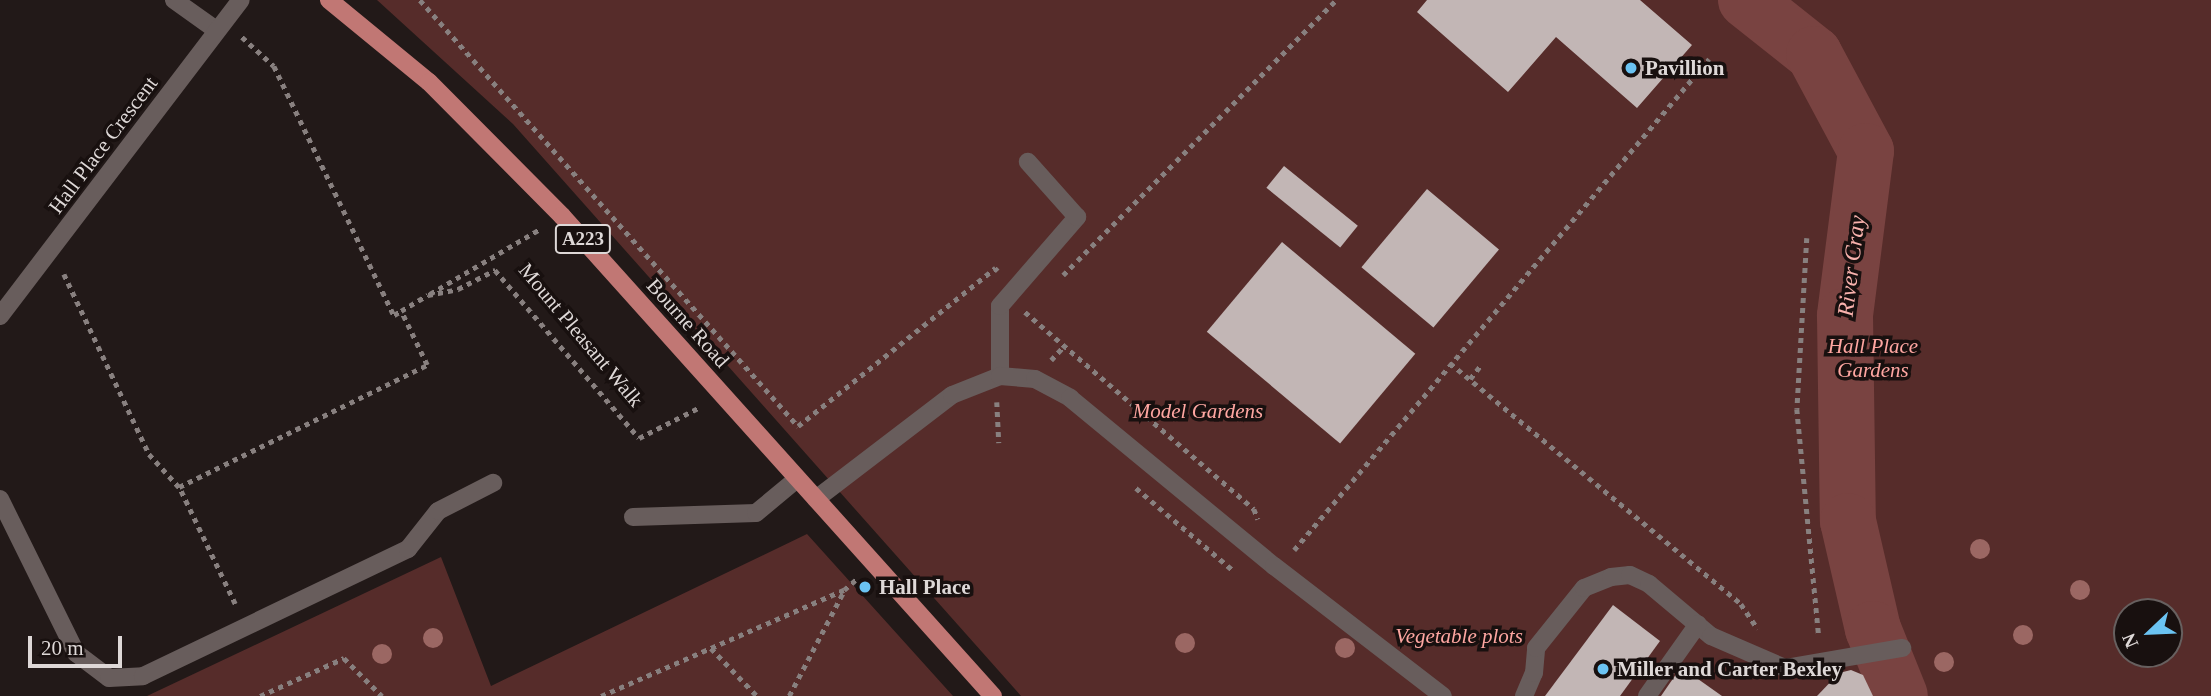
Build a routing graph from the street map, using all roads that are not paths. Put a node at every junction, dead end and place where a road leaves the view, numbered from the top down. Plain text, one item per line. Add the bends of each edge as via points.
1 (174, 0) edge
2 (241, 0) edge
3 (329, 0) edge
4 (220, 25) junction
5 (1028, 162) dead end
6 (0, 316) edge
7 (1000, 376) junction
8 (797, 479) junction
9 (493, 483) dead end
10 (0, 499) edge
11 (816, 499) junction
12 (633, 517) dead end
13 (1698, 624) junction
14 (1902, 648) dead end
15 (993, 696) edge
16 (1443, 696) edge
17 (1524, 696) edge
18 (1647, 696) edge

1 - 4 street
2 - 4 street, Hall Place Crescent
3 - 8 main road, Bourne Road / A223 via 429,82 562,216
4 - 6 street, Hall Place Crescent
5 - 7 street via 1077,217 1000,306
7 - 11 street via 952,395
7 - 16 street via 1035,379 1070,398 1274,566
8 - 11 main road, Bourne Road / A223
8 - 12 street via 756,513
9 - 10 street via 438,511 408,549 143,676 109,678 76,653
11 - 15 main road, Bourne Road / A223
13 - 14 street via 1711,636 1785,668
13 - 17 street via 1649,584 1630,575 1611,577 1584,589 1536,648 1534,673
13 - 18 street

